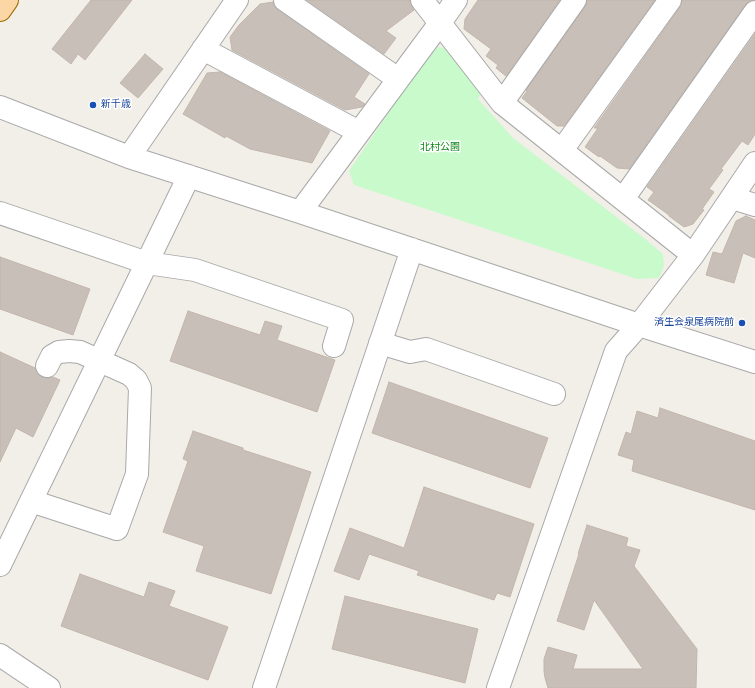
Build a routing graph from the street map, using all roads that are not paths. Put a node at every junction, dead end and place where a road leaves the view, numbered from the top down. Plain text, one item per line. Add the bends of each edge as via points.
1 (7, 0) edge
2 (237, 0) edge
3 (285, 0) edge
4 (422, 0) edge
5 (456, 0) edge
6 (574, 0) edge
7 (670, 0) edge
8 (0, 10) edge
9 (755, 12) edge
10 (440, 23) junction
11 (203, 49) junction
12 (398, 79) junction
13 (502, 103) junction
14 (0, 107) edge
15 (359, 132) junction
16 (562, 150) junction
17 (129, 156) junction
18 (755, 163) edge
19 (189, 176) junction
20 (732, 198) junction
21 (623, 199) junction
22 (755, 205) edge
23 (300, 212) junction
24 (0, 213) edge
25 (412, 249) junction
26 (693, 255) junction
27 (147, 263) junction
28 (639, 325) junction
29 (380, 343) junction
30 (334, 346) dead end
31 (100, 360) junction
32 (755, 362) edge
33 (47, 366) dead end
34 (554, 394) dead end
35 (31, 501) junction
36 (0, 565) edge
37 (0, 655) edge
38 (50, 688) edge
39 (264, 688) edge
40 (498, 688) edge

1 - 8 main road
2 - 11 street
3 - 12 street
4 - 10 street
5 - 10 street
6 - 13 street
7 - 16 street
9 - 21 street
10 - 12 street
10 - 13 street
11 - 15 street
11 - 17 street
12 - 15 street
13 - 16 street
14 - 17 street
15 - 23 street
16 - 21 street
17 - 19 street
18 - 20 street
19 - 23 street
19 - 27 street
20 - 22 street
20 - 26 street
21 - 26 street
23 - 25 street
24 - 27 street
25 - 28 street
25 - 29 street
26 - 28 street
27 - 30 street via 195,270 342,320
27 - 31 street
28 - 32 street
28 - 40 street via 616,351
29 - 34 street via 410,352 426,349
29 - 39 street
31 - 33 street via 80,352 59,352 52,356
31 - 35 street
31 - 35 street via 129,374 140,388 137,474 117,529
35 - 36 street
37 - 38 street

